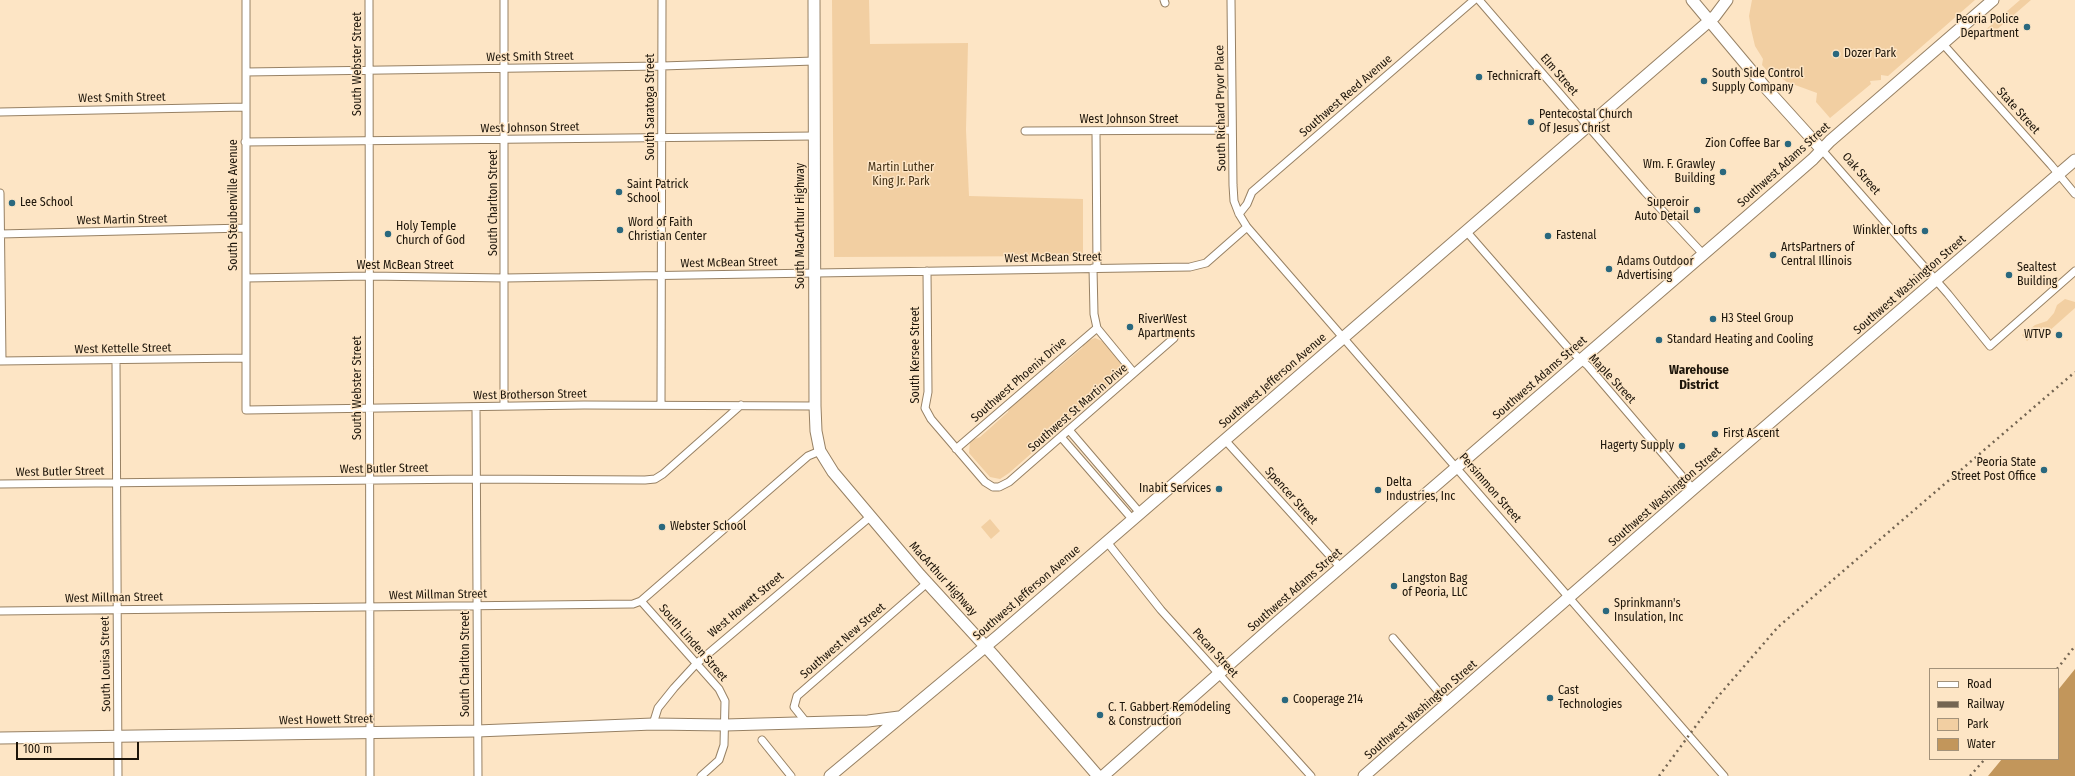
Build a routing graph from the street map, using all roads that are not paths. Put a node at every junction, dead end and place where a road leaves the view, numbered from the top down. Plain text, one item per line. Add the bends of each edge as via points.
1 (246, 0) edge
2 (369, 0) edge
3 (504, 0) edge
4 (662, 0) edge
5 (814, 0) edge
6 (1231, 0) edge
7 (1474, 0) edge
8 (1479, 0) edge
9 (1692, 0) edge
10 (1726, 0) edge
11 (1993, 0) edge
12 (1708, 21) junction
13 (1942, 44) junction
14 (814, 61) junction
15 (662, 66) junction
16 (504, 68) junction
17 (369, 69) junction
18 (246, 72) junction
19 (245, 107) junction
20 (0, 112) edge
21 (1587, 125) junction
22 (1232, 130) junction
23 (1026, 131) dead end
24 (1096, 132) junction
25 (814, 136) junction
26 (662, 138) junction
27 (504, 140) junction
28 (368, 141) junction
29 (245, 142) junction
30 (1822, 150) junction
31 (2075, 160) edge
32 (2059, 174) junction
33 (0, 193) edge
34 (2075, 194) edge
35 (1239, 214) junction
36 (245, 228) junction
37 (1248, 228) junction
38 (1466, 231) junction
39 (0, 234) edge
40 (1703, 254) junction
41 (1095, 268) junction
42 (927, 271) junction
43 (2075, 271) edge
44 (815, 273) junction
45 (662, 275) junction
46 (369, 276) junction
47 (246, 278) junction
48 (505, 278) junction
49 (1936, 280) junction
50 (1097, 328) junction
51 (1344, 337) junction
52 (1174, 338) dead end
53 (246, 358) junction
54 (116, 360) junction
55 (1580, 360) junction
56 (1, 361) edge
57 (1134, 373) junction
58 (661, 405) junction
59 (741, 405) junction
60 (504, 406) junction
61 (815, 406) junction
62 (369, 407) junction
63 (476, 407) junction
64 (246, 410) joint
65 (1069, 430) junction
66 (1061, 437) junction
67 (1225, 440) junction
68 (956, 449) junction
69 (820, 451) junction
70 (1457, 466) junction
71 (476, 479) junction
72 (369, 480) junction
73 (117, 482) junction
74 (0, 484) edge
75 (993, 487) joint
76 (1693, 489) junction
77 (871, 516) junction
78 (1137, 516) junction
79 (1107, 542) junction
80 (1340, 567) junction
81 (927, 583) junction
82 (1569, 596) junction
83 (641, 601) junction
84 (476, 605) junction
85 (370, 606) junction
86 (117, 609) junction
87 (0, 611) edge
88 (1393, 638) dead end
89 (986, 646) junction
90 (696, 664) junction
91 (1219, 673) junction
92 (1449, 704) junction
93 (900, 717) junction
94 (806, 722) junction
95 (653, 724) junction
96 (725, 725) junction
97 (477, 730) junction
98 (370, 732) junction
99 (118, 736) junction
100 (0, 738) edge
101 (762, 740) dead end
102 (118, 776) edge
103 (370, 776) edge
104 (478, 776) edge
105 (701, 776) edge
106 (791, 776) edge
107 (830, 776) edge
108 (1098, 776) edge
109 (1103, 776) edge
110 (1311, 776) edge
111 (1364, 776) edge
112 (1724, 776) edge

1 - 18 street, South Steubenville Avenue
2 - 17 street, South Webster Street
3 - 16 street, South Charlton Street
4 - 15 street, South Saratoga Street
5 - 14 main road, South MacArthur Highway
6 - 22 street, South Richard Pryor Place
7 - 35 street, Southwest Reed Avenue via 1252,192
8 - 21 street, Elm Street
9 - 12 main road, Oak Street
10 - 12 main road, Southwest Jefferson Avenue
11 - 13 main road, Southwest Adams Street
12 - 21 main road, Southwest Jefferson Avenue
12 - 30 main road, Oak Street
13 - 30 main road, Southwest Adams Street
13 - 32 street, State Street
14 - 15 street, West Smith Street
14 - 25 main road, South MacArthur Highway
15 - 16 street, West Smith Street
15 - 26 street, South Saratoga Street
16 - 17 street, West Smith Street
16 - 27 street, South Charlton Street
17 - 18 street, West Smith Street
17 - 28 street, South Webster Street
18 - 19 street, South Steubenville Avenue
19 - 20 street, West Smith Street
19 - 29 street, South Steubenville Avenue
21 - 38 main road, Southwest Jefferson Avenue
21 - 40 street, Elm Street
22 - 24 street, West Johnson Street
22 - 35 street, South Richard Pryor Place via 1234,201
23 - 24 street, West Johnson Street
24 - 41 street
25 - 26 street, West Johnson Street
25 - 44 main road, South MacArthur Highway
26 - 27 street, West Johnson Street
26 - 45 street, South Saratoga Street
27 - 28 street, West Johnson Street
27 - 48 street, South Charlton Street
28 - 29 street, West Johnson Street
28 - 46 street, South Webster Street
29 - 36 street, South Steubenville Avenue
30 - 40 main road, Southwest Adams Street
30 - 49 street, Oak Street
31 - 32 main road, Southwest Washington Street
32 - 34 street, State Street
32 - 49 main road, Southwest Washington Street
33 - 39 street
35 - 37 street, Persimmon Street
36 - 39 street, West Martin Street
36 - 47 street, South Steubenville Avenue
37 - 41 street, West McBean Street via 1206,262 1190,268
37 - 51 street, Persimmon Street
38 - 51 main road, Southwest Jefferson Avenue
38 - 55 street, Maple Street
39 - 56 street
40 - 55 main road, Southwest Adams Street
41 - 42 street, West McBean Street
41 - 50 street via 1094,314
42 - 44 street, West McBean Street
42 - 68 street, South Kersee Street via 928,392 925,408 930,419
43 - 49 street, Oak Street via 1990,346
44 - 45 street, West McBean Street
44 - 61 main road, South MacArthur Highway
45 - 48 street, West McBean Street
45 - 58 street, South Saratoga Street
46 - 47 street, West McBean Street
46 - 48 street, West McBean Street
46 - 62 street, South Webster Street
47 - 53 street, South Steubenville Avenue
48 - 60 street, South Charlton Street
49 - 76 main road, Southwest Washington Street
50 - 57 street
50 - 68 street, Southwest Phoenix Drive
51 - 67 main road, Southwest Jefferson Avenue
51 - 70 street, Persimmon Street
52 - 57 street, Southwest St Martin Drive
53 - 54 street, West Kettelle Street
53 - 64 street, South Steubenville Avenue
54 - 56 street, West Kettelle Street
54 - 73 street, South Louisa Street
55 - 70 main road, Southwest Adams Street
55 - 76 street, Maple Street
57 - 65 street, Southwest St Martin Drive
58 - 59 street, West Brotherson Street
58 - 60 street, West Brotherson Street
59 - 61 street, West Brotherson Street
59 - 71 street, West Butler Street via 655,479
60 - 63 street, West Brotherson Street
61 - 69 main road, South MacArthur Highway
62 - 63 street, West Brotherson Street
62 - 64 street, West Brotherson Street
62 - 72 street, South Webster Street
63 - 71 street, South Charlton Street
65 - 66 street, Southwest St Martin Drive
65 - 78 street
66 - 75 street, Southwest St Martin Drive via 1009,482
66 - 78 street
67 - 78 main road, Southwest Jefferson Avenue
67 - 80 street, Spencer Street
68 - 75 street, South Kersee Street via 985,482
69 - 77 main road, MacArthur Highway via 828,467
69 - 83 street, West Millman Street via 808,456
70 - 80 main road, Southwest Adams Street
70 - 82 street, Persimmon Street
71 - 72 street, West Butler Street
71 - 84 street, South Charlton Street
72 - 73 street, West Butler Street
72 - 85 street, South Webster Street
73 - 74 street, West Butler Street
73 - 86 street, South Louisa Street
76 - 82 main road, Southwest Washington Street
77 - 81 main road, MacArthur Highway
77 - 90 street, West Howett Street
78 - 79 main road, Southwest Jefferson Avenue
79 - 89 main road, Southwest Jefferson Avenue
79 - 91 street, Pecan Street via 1161,610
80 - 91 main road, Southwest Adams Street
81 - 89 main road, MacArthur Highway
81 - 94 street, Southwest New Street via 797,696 794,707
82 - 92 main road, Southwest Washington Street
82 - 112 street, Persimmon Street
83 - 84 street, West Millman Street via 622,605
83 - 90 street, South Linden Street
84 - 85 street, West Millman Street
84 - 97 street, South Charlton Street
85 - 86 street, West Millman Street
85 - 98 street, South Webster Street
86 - 87 street, West Millman Street
86 - 99 street, South Louisa Street
88 - 92 street
89 - 93 main road, Southwest Jefferson Avenue
89 - 108 main road, MacArthur Highway
90 - 95 street, West Howett Street via 658,708
90 - 96 street, South Linden Street via 719,689 725,701
91 - 109 main road, Southwest Adams Street
91 - 110 street, Pecan Street
92 - 111 main road, Southwest Washington Street
93 - 94 main road, West Howett Street via 868,721
93 - 107 main road, Southwest Jefferson Avenue
94 - 96 main road, West Howett Street
95 - 96 main road, West Howett Street
95 - 97 main road, West Howett Street
96 - 105 street via 724,745 719,760
97 - 98 main road, West Howett Street
97 - 104 street, South Charlton Street
98 - 99 main road, West Howett Street
98 - 103 street, South Webster Street
99 - 100 main road, West Howett Street
99 - 102 street, South Louisa Street
101 - 106 street

